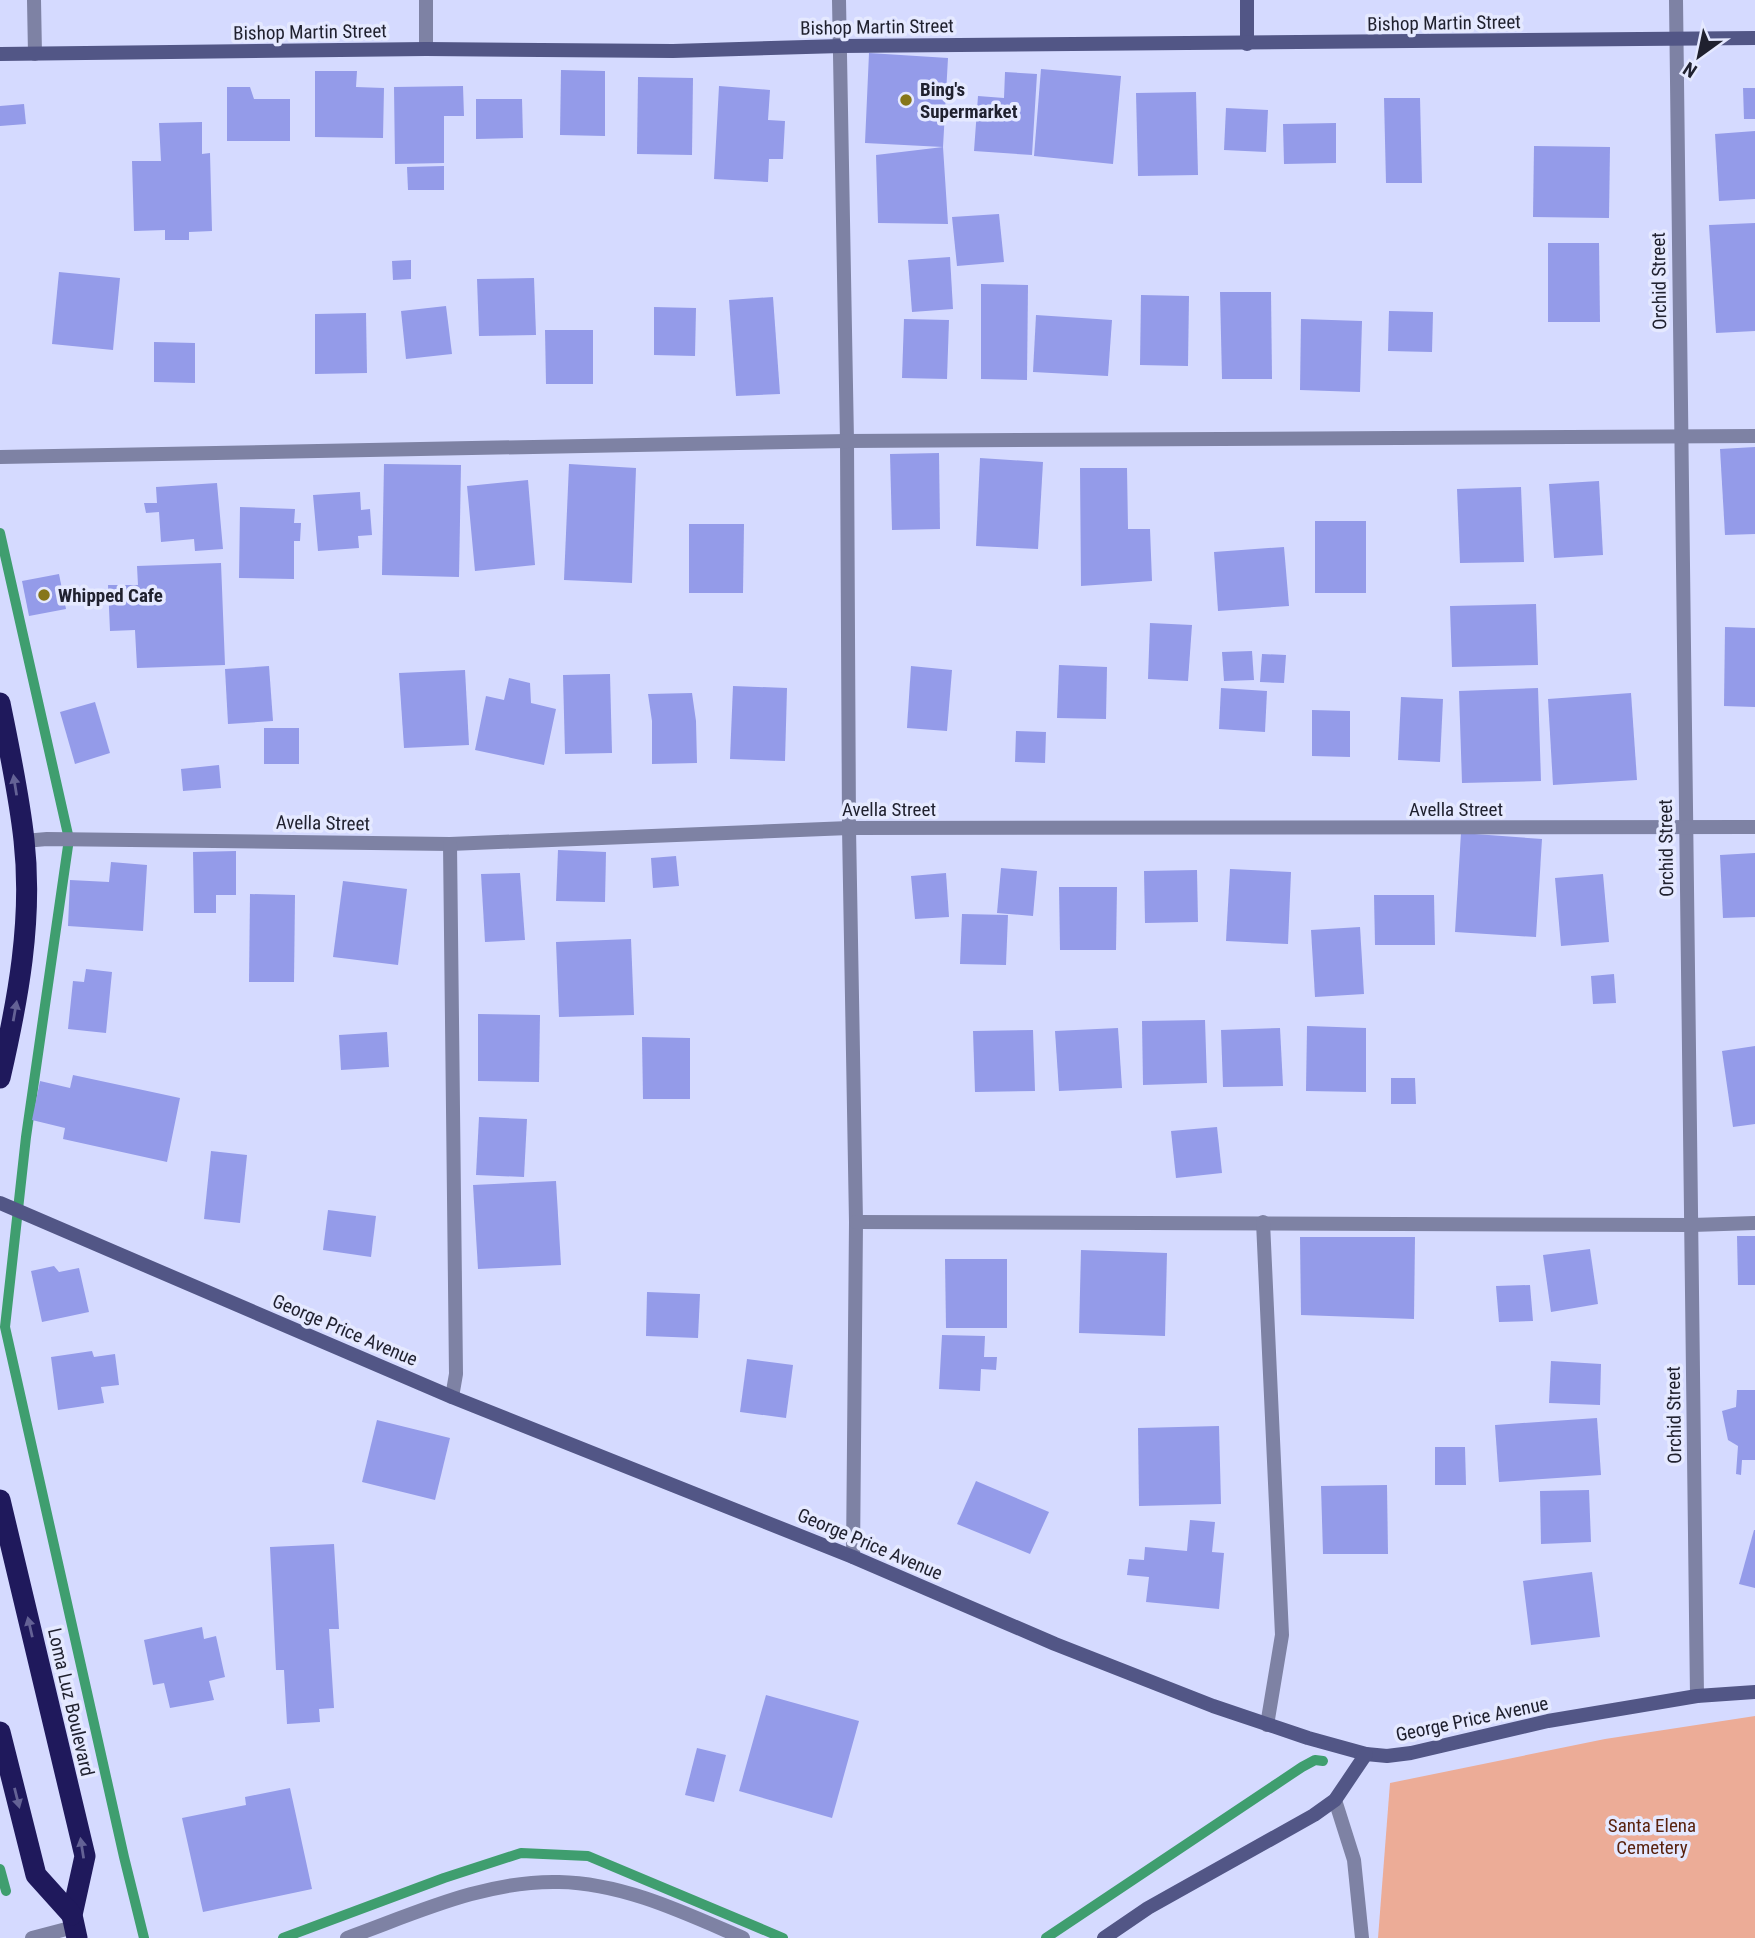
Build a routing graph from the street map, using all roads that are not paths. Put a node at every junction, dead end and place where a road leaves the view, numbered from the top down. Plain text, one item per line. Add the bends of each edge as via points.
1 (34, 0) edge
2 (426, 0) edge
3 (839, 0) edge
4 (1247, 0) edge
5 (1676, 0) edge
6 (1755, 38) edge
7 (1676, 40) junction
8 (1247, 44) junction
9 (841, 46) junction
10 (426, 49) junction
11 (0, 54) edge
12 (35, 54) junction
13 (1755, 436) edge
14 (1680, 437) junction
15 (847, 441) junction
16 (0, 457) edge
17 (0, 703) edge
18 (1755, 827) edge
19 (849, 828) junction
20 (1684, 828) junction
21 (24, 841) junction
22 (450, 844) junction
23 (0, 1078) edge
24 (0, 1203) edge
25 (856, 1222) junction
26 (1263, 1222) junction
27 (1755, 1223) edge
28 (1692, 1225) junction
29 (453, 1397) junction
30 (0, 1500) edge
31 (853, 1557) junction
32 (1755, 1692) edge
33 (1697, 1696) junction
34 (1267, 1725) junction
35 (0, 1732) edge
36 (1366, 1754) junction
37 (1335, 1800) junction
38 (74, 1926) edge
39 (32, 1938) edge
40 (347, 1938) edge
41 (743, 1938) edge
42 (1104, 1938) edge
43 (1362, 1938) edge

1 - 12 street
2 - 10 street
3 - 9 street
4 - 8 street
5 - 7 street, Orchid Street
6 - 7 street, Bishop Martin Street
7 - 8 street, Bishop Martin Street
7 - 14 street, Orchid Street
8 - 9 street, Bishop Martin Street
9 - 10 street, Bishop Martin Street via 673,51
9 - 15 street
10 - 12 street, Bishop Martin Street
11 - 12 street, Bishop Martin Street
13 - 14 street
14 - 15 street
14 - 20 street, Orchid Street
15 - 16 street
15 - 19 street
21 -> 17 highway
18 - 20 street, Avella Street
19 - 20 street, Avella Street
19 - 22 street, Avella Street
19 - 25 street
20 - 28 street, Orchid Street
21 - 22 street, Avella Street
23 -> 21 highway via 24,944
22 - 29 street via 457,1374
24 - 29 street, George Price Avenue
25 - 26 street
25 - 31 street
26 - 28 street
26 - 34 street via 1282,1636
27 - 28 street
28 - 33 street, Orchid Street
29 - 31 street, George Price Avenue
38 -> 30 highway, Loma Luz Boulevard via 85,1856
31 - 34 street, George Price Avenue via 1055,1644
32 - 33 street, George Price Avenue
33 - 36 street, George Price Avenue via 1548,1721 1411,1753
34 - 36 street, George Price Avenue
35 -> 38 highway via 36,1875
36 - 37 street
37 - 42 street
37 - 43 street via 1354,1860
38 - 39 street
40 - 41 street via 472,1894 517,1884 559,1882 635,1896

